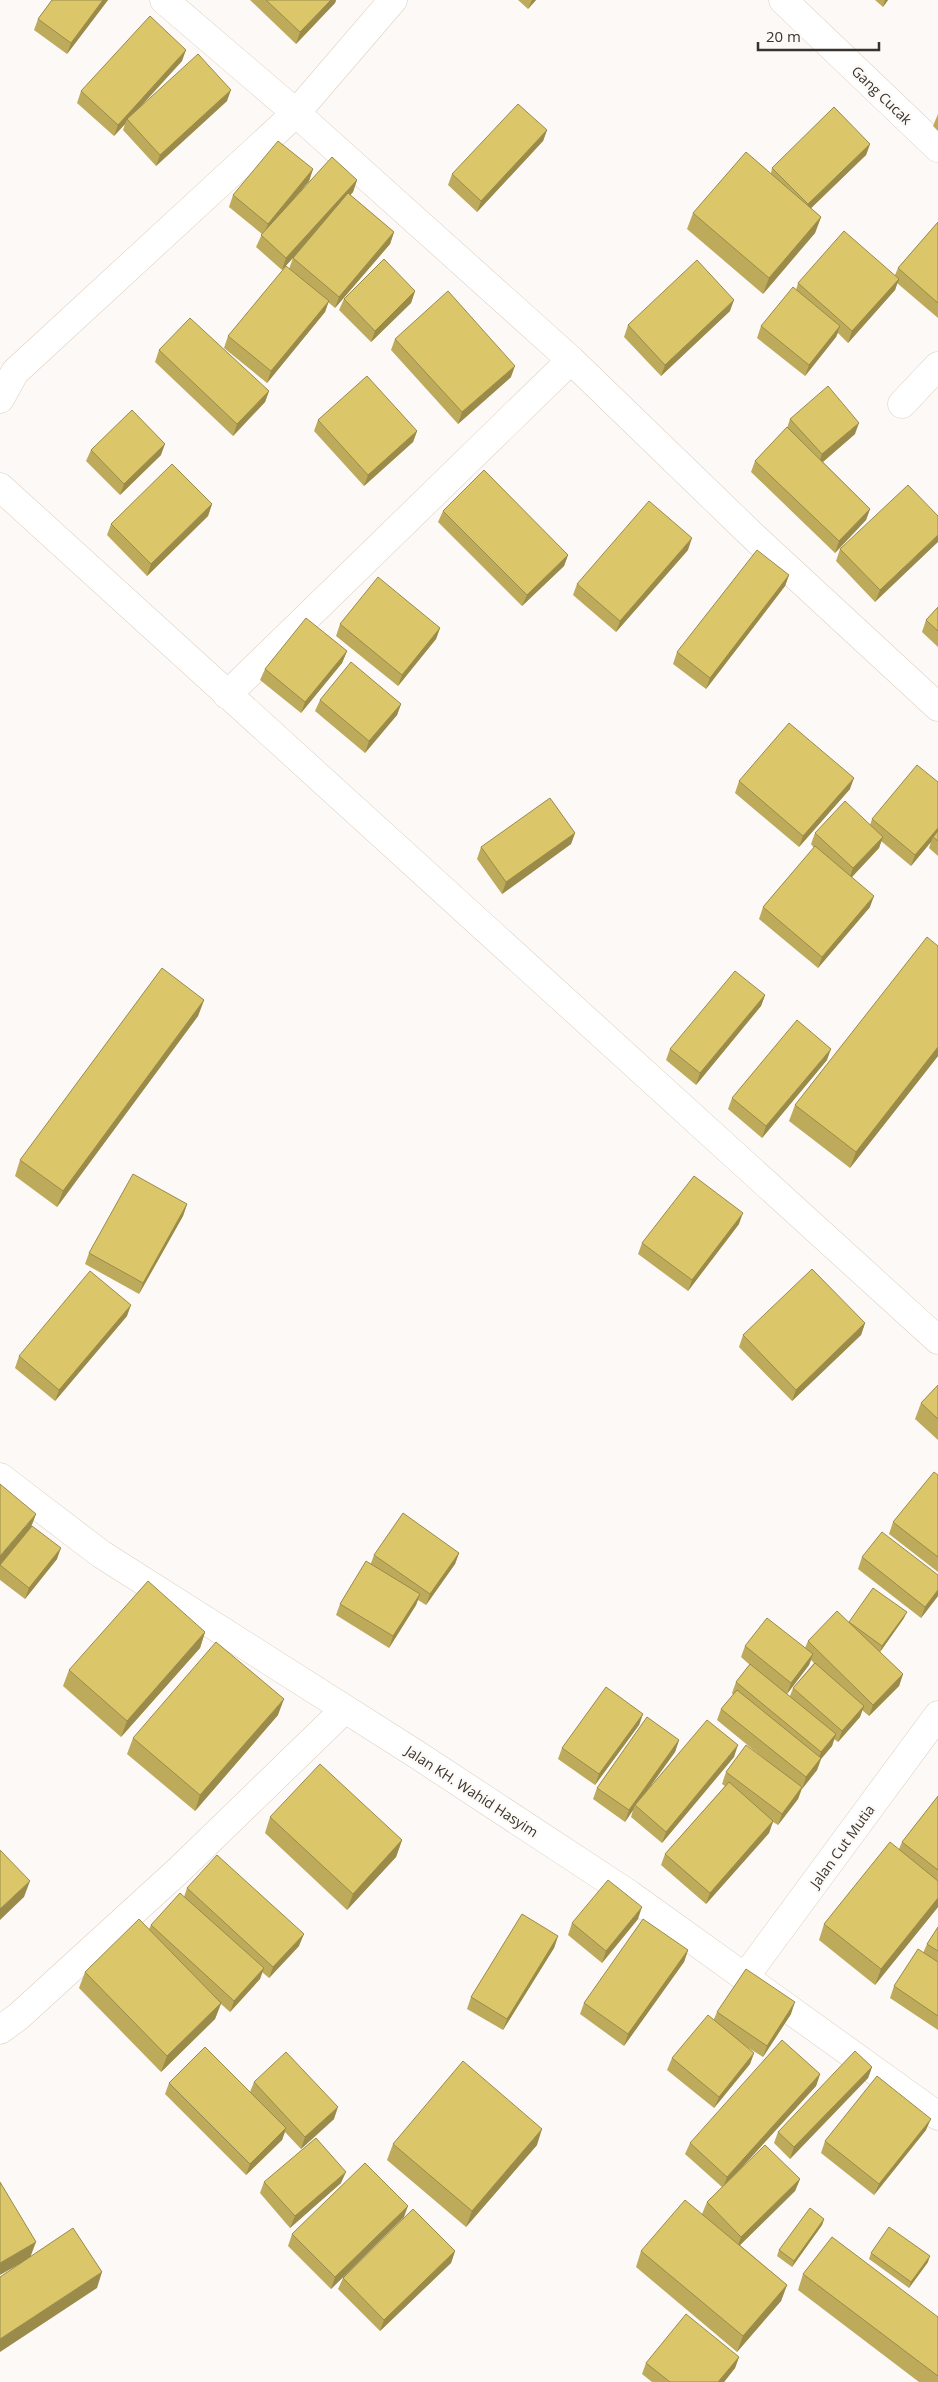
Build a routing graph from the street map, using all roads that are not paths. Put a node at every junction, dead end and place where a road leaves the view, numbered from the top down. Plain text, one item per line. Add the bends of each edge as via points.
1 (164, 0) edge
2 (393, 0) edge
3 (782, 0) edge
4 (296, 113) junction
5 (938, 148) edge
6 (571, 360) junction
7 (938, 366) edge
8 (0, 399) edge
9 (902, 404) dead end
10 (0, 489) edge
11 (227, 695) junction
12 (938, 706) edge
13 (938, 1340) edge
14 (0, 1477) edge
15 (346, 1709) junction
16 (938, 1715) edge
17 (745, 1977) junction
18 (0, 2030) edge
19 (938, 2116) edge

1 - 4 street
2 - 4 street
3 - 5 street, Gang Cucak
4 - 6 street
4 - 8 street via 15,372
6 - 11 street
6 - 12 street via 754,538
7 - 9 street
10 - 11 street
11 - 13 street
14 - 15 street, Jalan KH. Wahid Hasyim via 100,1554
15 - 17 street, Jalan KH. Wahid Hasyim via 628,1894
15 - 18 street via 173,1875
16 - 17 street, Jalan Cut Mutia
17 - 19 street, Jalan KH. Wahid Hasyim

